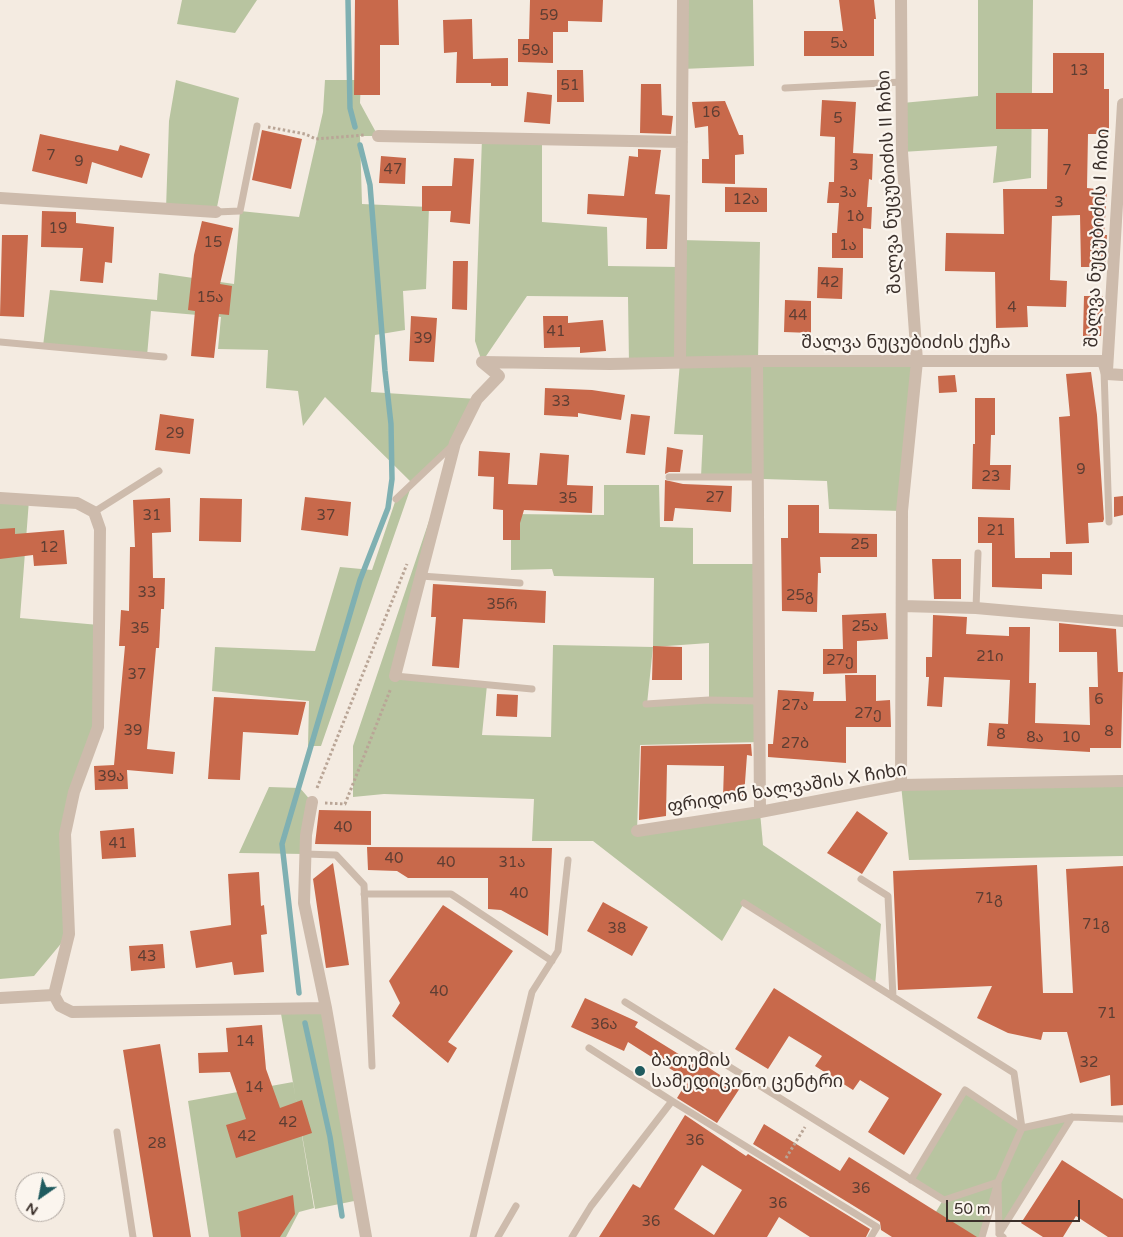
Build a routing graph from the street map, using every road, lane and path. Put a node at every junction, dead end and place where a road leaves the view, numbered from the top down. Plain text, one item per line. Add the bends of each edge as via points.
1 (683, 0) edge
2 (901, 0) edge
3 (902, 82) junction
4 (785, 88) dead end
5 (1123, 104) edge
6 (258, 126) joint
7 (378, 136) joint
8 (682, 142) junction
9 (0, 198) edge
10 (216, 212) joint
11 (0, 342) edge
12 (164, 358) dead end
13 (757, 361) junction
14 (917, 361) junction
15 (680, 362) junction
16 (1105, 367) junction
17 (1123, 375) edge
18 (455, 443) junction
19 (159, 471) dead end
20 (669, 477) dead end
21 (758, 477) junction
22 (0, 498) edge
23 (396, 499) dead end
24 (94, 512) junction
25 (1109, 522) dead end
26 (978, 553) dead end
27 (407, 563) dead end
28 (421, 576) junction
29 (520, 583) dead end
30 (902, 606) junction
31 (976, 608) junction
32 (1123, 621) edge
33 (395, 676) junction
34 (532, 689) dead end
35 (759, 701) junction
36 (646, 704) dead end
37 (1123, 781) edge
38 (900, 785) junction
39 (312, 802) junction
40 (760, 812) junction
41 (637, 831) dead end
42 (305, 854) junction
43 (568, 860) dead end
44 (861, 879) dead end
45 (364, 894) junction
46 (744, 902) dead end
47 (552, 961) junction
48 (54, 995) junction
49 (893, 997) junction
50 (0, 998) edge
51 (625, 1002) dead end
52 (326, 1008) junction
53 (589, 1048) dead end
54 (372, 1066) dead end
55 (672, 1101) junction
56 (811, 1118) junction
57 (1072, 1118) junction
58 (1123, 1119) edge
59 (1022, 1128) junction
60 (117, 1132) dead end
61 (781, 1167) junction
62 (911, 1180) junction
63 (998, 1182) junction
64 (516, 1206) dead end
65 (1001, 1236) edge
66 (133, 1237) edge
67 (366, 1237) edge
68 (473, 1237) edge
69 (498, 1237) edge
70 (572, 1237) edge
71 (871, 1237) edge
72 (982, 1237) edge

1 - 8 street
2 - 3 street, შალვა ნუცუბიძის II ჩიხი
3 - 4 lane
3 - 14 street, შალვა ნუცუბიძის II ჩიხი via 902,152
5 - 16 street, შალვა ნუცუბიძის I ჩიხი
6 - 7 path via 316,139
6 - 10 lane via 240,211
7 - 8 street
8 - 15 street
9 - 10 street
11 - 12 lane
13 - 14 street, შალვა ნუცუბიძის ქუჩა
13 - 15 street, შალვა ნუცუბიძის ქუჩა
13 - 21 street
14 - 16 street, შალვა ნუცუბიძის ქუჩა
14 - 30 street, შალვა ნუცუბიძის II ჩიხი via 902,511
15 - 18 street, შალვა ნუცუბიძის ქუჩა via 482,362 499,376 477,399
16 - 17 street, შალვა ნუცუბიძის ქუჩა
16 - 25 lane
18 - 23 lane
18 - 28 street
19 - 24 lane
20 - 21 lane
21 - 35 street
22 - 24 street via 77,503
24 - 48 street via 100,529 98,727 74,792 64,834 69,934
26 - 31 lane
27 - 39 path
28 - 29 lane
28 - 33 street
30 - 31 street
30 - 38 street, შალვა ნუცუბიძის II ჩიხი
31 - 32 street
33 - 34 lane
33 - 39 path via 345,804
35 - 36 lane
35 - 40 street
37 - 38 street, ფრიდონ ხალვაშის X ჩიხი
38 - 40 street, ფრიდონ ხალვაშის X ჩიხი
39 - 42 street
40 - 41 street, ფრიდონ ხალვაშის X ჩიხი
42 - 45 lane via 336,855 364,885
42 - 52 street via 304,903
43 - 47 lane via 558,951
44 - 49 lane via 888,896
45 - 47 lane via 451,894
45 - 54 lane
46 - 49 lane
47 - 68 lane via 532,992
48 - 50 street
48 - 52 street via 60,1006 72,1012
49 - 59 lane via 1014,1073
51 - 56 lane
52 - 67 street
53 - 55 lane
55 - 61 lane
55 - 70 lane via 591,1206
56 - 61 path
56 - 62 lane
57 - 58 lane
57 - 59 lane
57 - 65 lane
59 - 62 lane via 966,1090
59 - 63 lane
60 - 66 lane
61 - 71 lane via 877,1227
62 - 63 lane via 944,1200
63 - 65 lane
63 - 72 lane
64 - 69 lane

